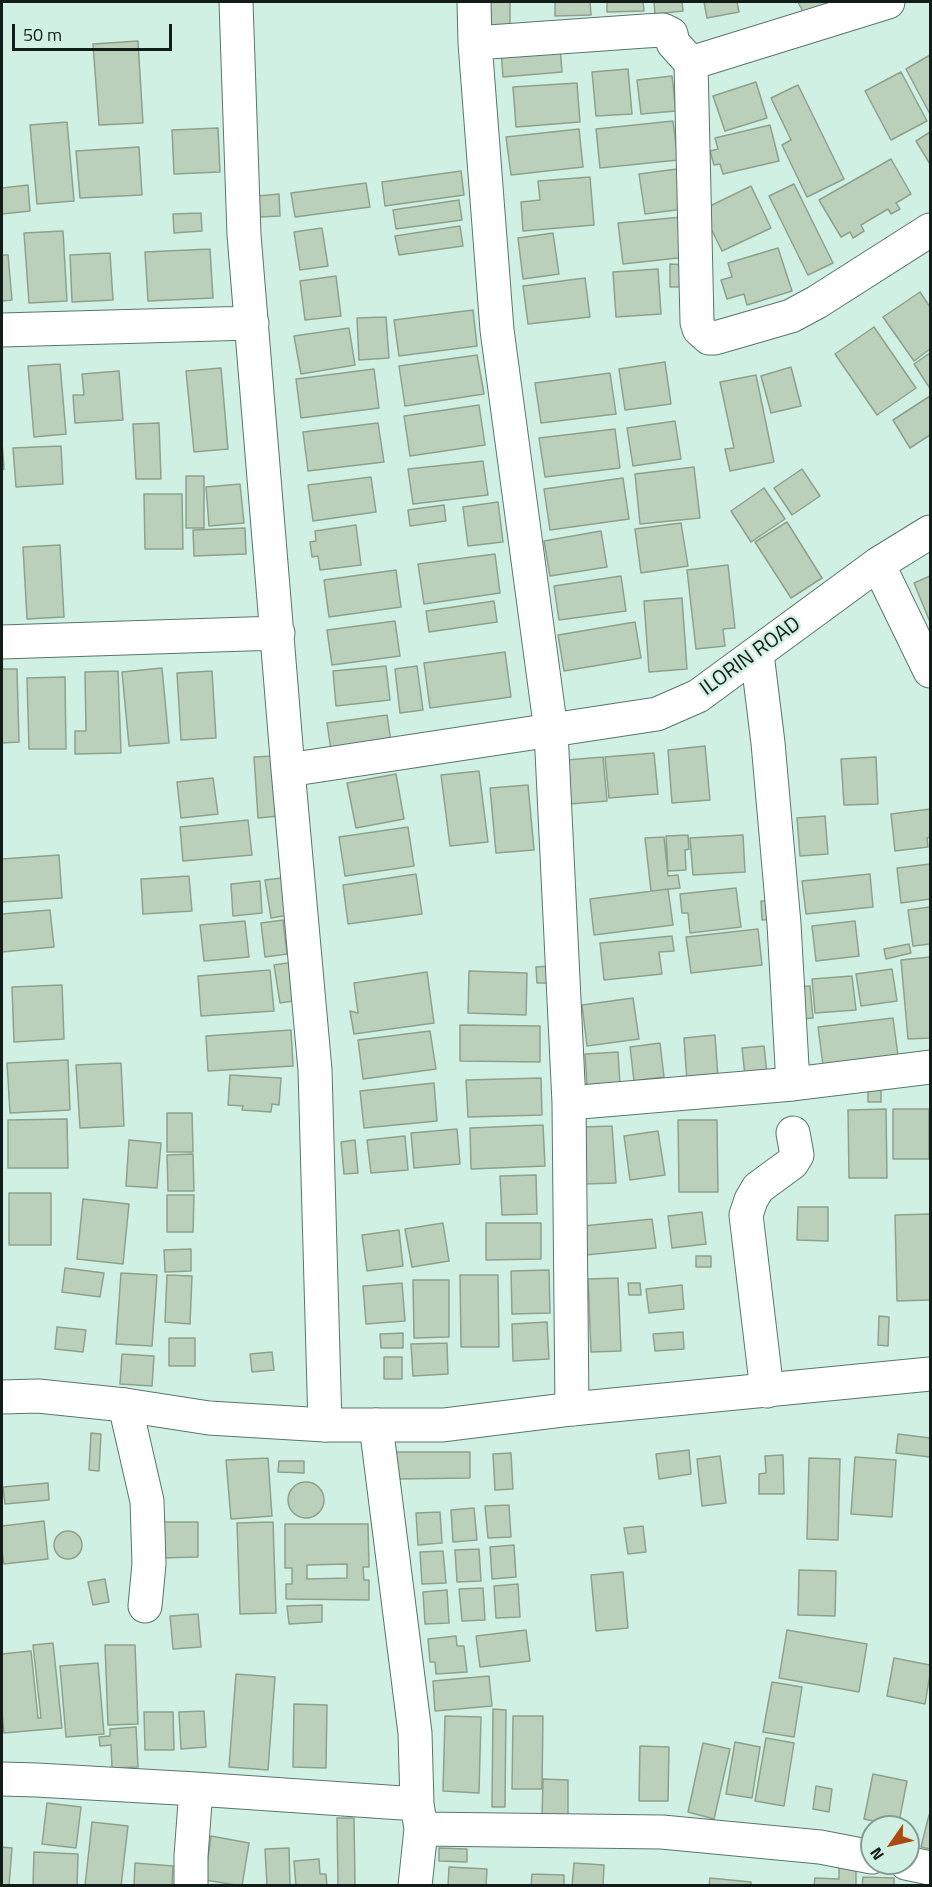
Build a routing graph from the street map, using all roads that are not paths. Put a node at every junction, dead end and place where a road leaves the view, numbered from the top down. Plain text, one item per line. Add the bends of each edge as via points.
1 (236, 2) edge
2 (474, 2) edge
3 (888, 2) edge
4 (475, 43) junction
5 (692, 63) junction
6 (930, 231) edge
7 (252, 322) junction
8 (2, 330) edge
9 (930, 532) edge
10 (878, 564) junction
11 (278, 633) junction
12 (2, 642) edge
13 (757, 654) junction
14 (930, 671) edge
15 (551, 731) junction
16 (288, 770) junction
17 (930, 1066) edge
18 (793, 1084) junction
19 (569, 1103) junction
20 (793, 1133) dead end
21 (930, 1374) edge
22 (766, 1391) junction
23 (2, 1397) edge
24 (125, 1405) junction
25 (572, 1409) junction
26 (326, 1425) junction
27 (376, 1425) junction
28 (145, 1606) dead end
29 (2, 1779) edge
30 (196, 1789) junction
31 (419, 1817) junction
32 (860, 1855) edge
33 (190, 1886) edge
34 (415, 1886) edge

1 - 7 street via 244,235
2 - 4 street
3 - 5 street
4 - 5 street via 663,30
4 - 15 street via 497,330
5 - 6 street via 697,322 709,338 791,316
7 - 8 street
7 - 11 street
9 - 10 street, ILORIN ROAD
10 - 13 street, ILORIN ROAD
10 - 14 street
11 - 12 street
11 - 16 street
13 - 15 street, ILORIN ROAD via 698,696 657,714
13 - 18 street via 784,924
15 - 16 street, ILORIN ROAD
15 - 19 street
16 - 26 street via 315,1070
17 - 18 street
18 - 19 street
19 - 25 street
20 - 22 street via 797,1155 758,1188 746,1215
21 - 22 street
22 - 25 street
23 - 24 street via 38,1396
24 - 26 street via 209,1418
24 - 28 street via 147,1501 149,1564
25 - 27 street via 443,1425
26 - 27 street
27 - 31 street via 415,1733
29 - 30 street
30 - 31 street
30 - 33 street
31 - 32 street via 662,1832 820,1847
31 - 34 street

